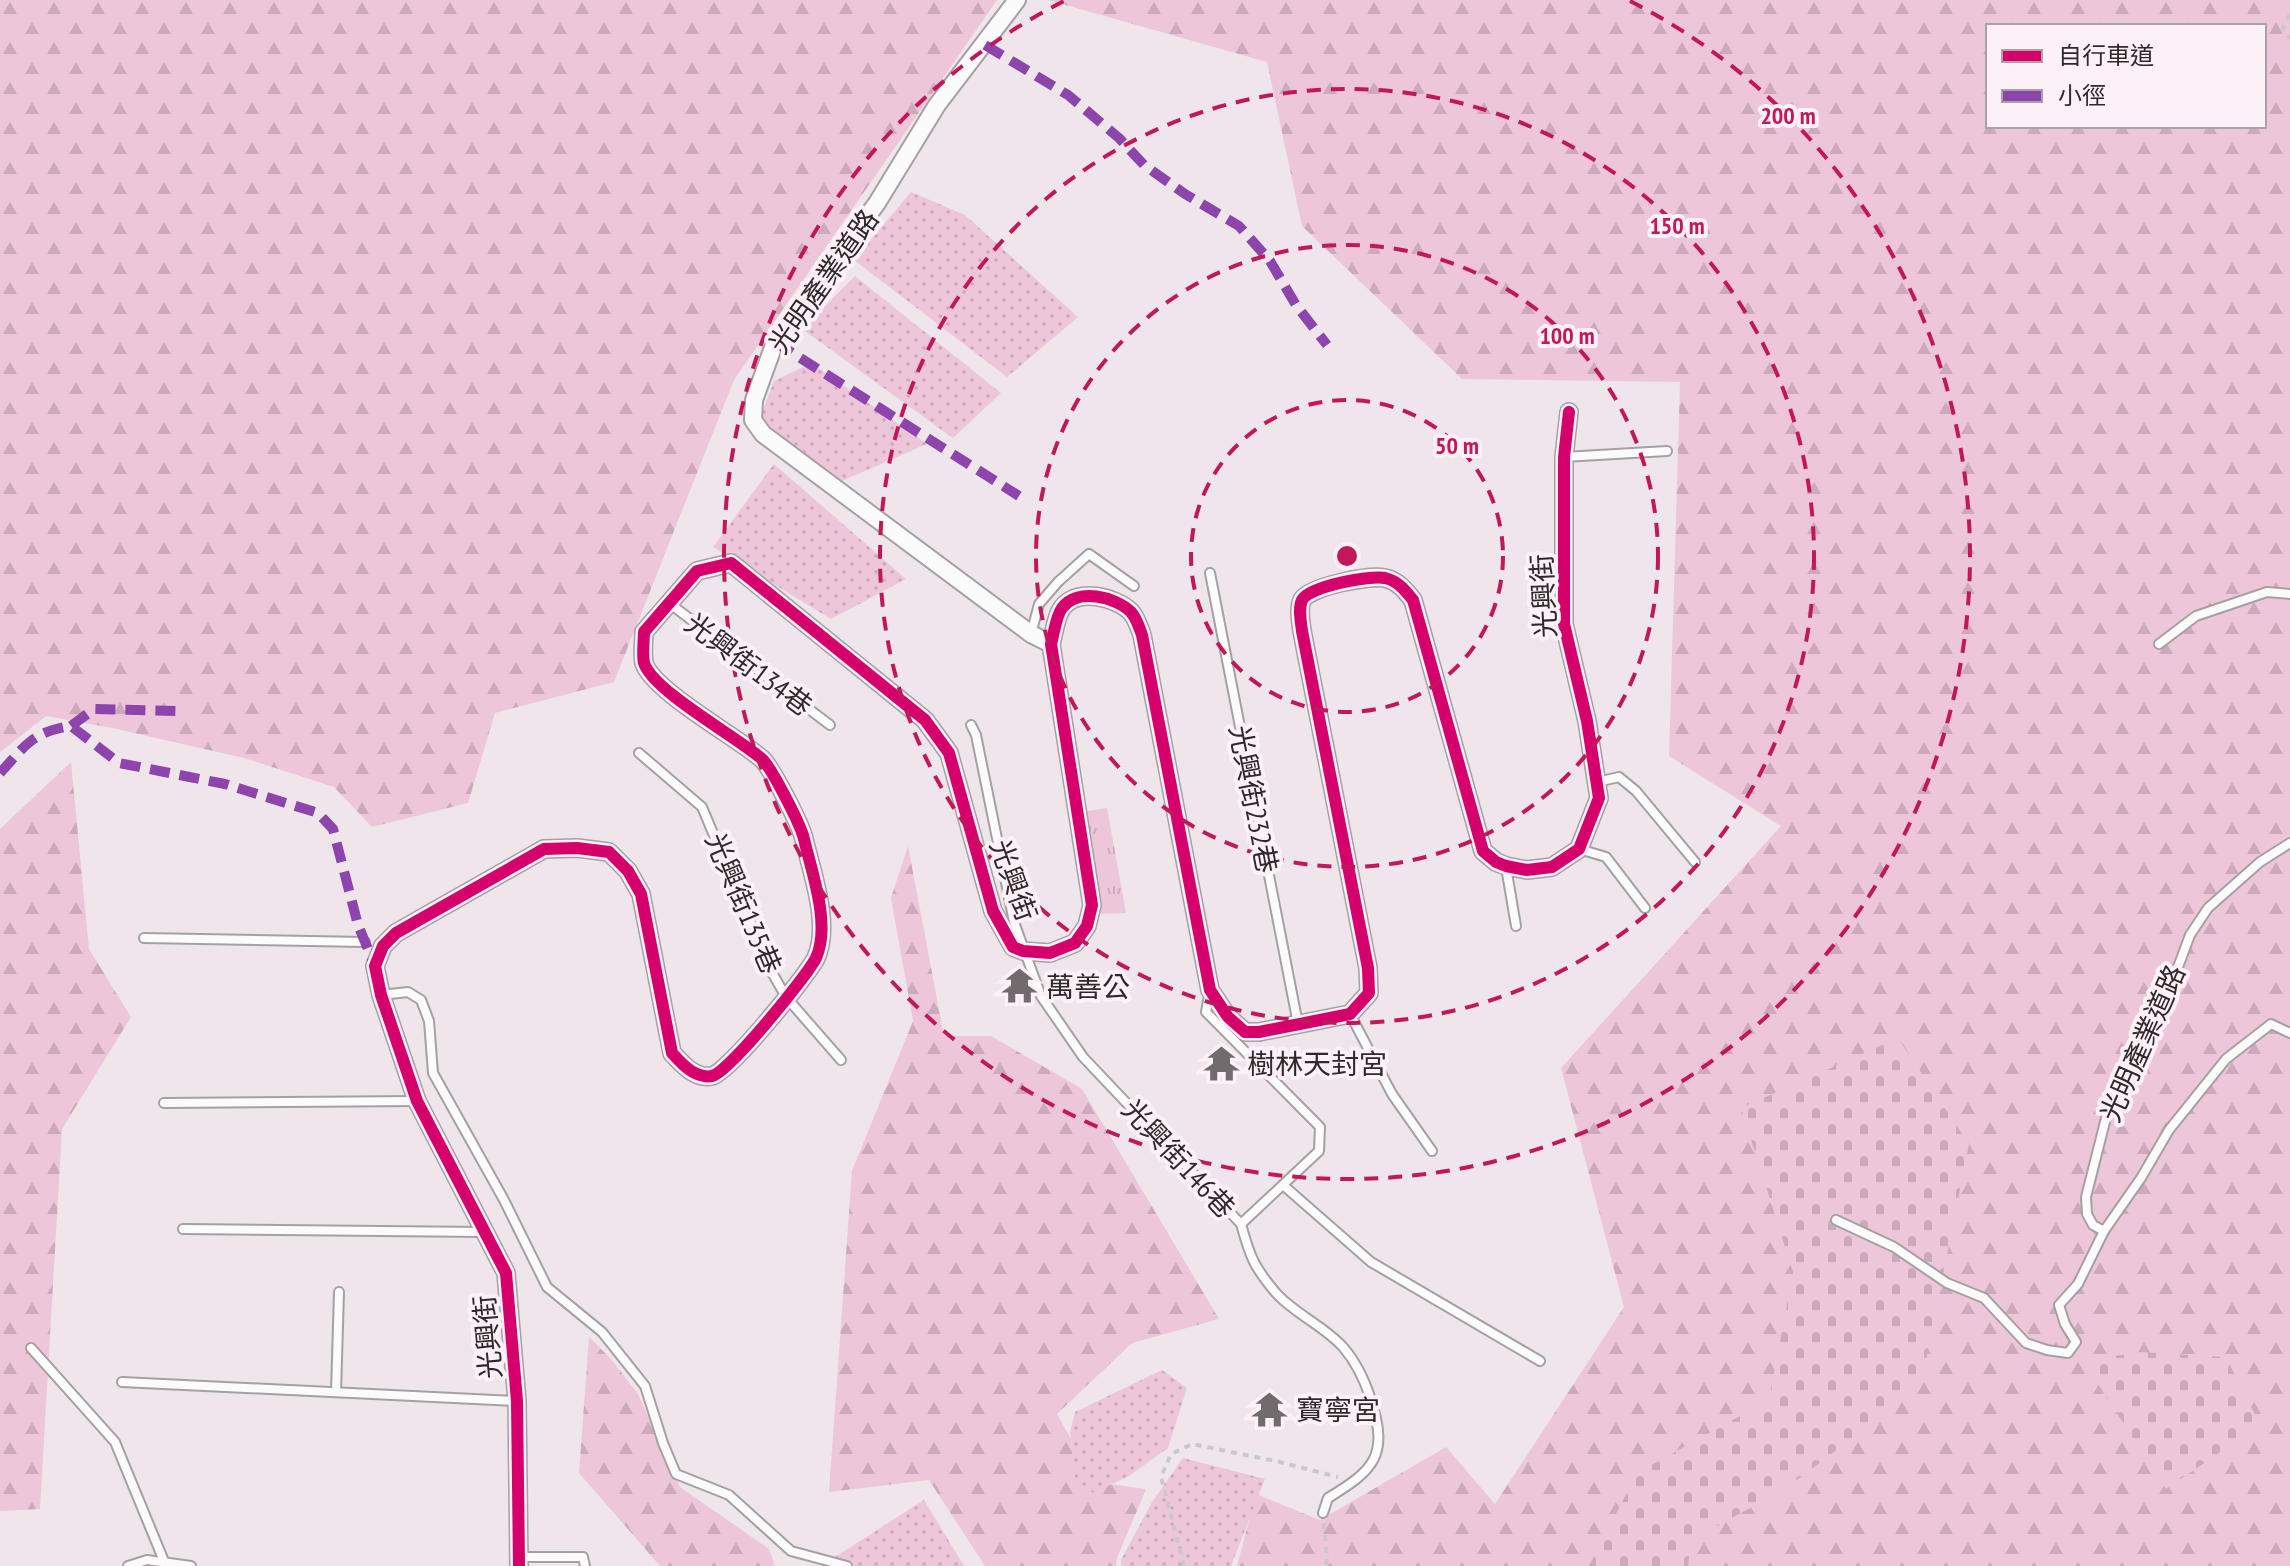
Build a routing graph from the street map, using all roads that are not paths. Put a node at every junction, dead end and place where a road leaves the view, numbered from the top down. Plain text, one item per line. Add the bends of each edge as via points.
1 (1017, 0) edge
2 (1569, 412) dead end
3 (1667, 451) dead end
4 (1564, 457) junction
5 (1210, 573) dead end
6 (1134, 586) dead end
7 (2290, 594) edge
8 (669, 603) junction
9 (1031, 634) junction
10 (1051, 644) junction
11 (2159, 644) dead end
12 (830, 725) dead end
13 (971, 725) dead end
14 (639, 753) dead end
15 (1597, 782) junction
16 (2290, 843) edge
17 (1579, 849) junction
18 (1695, 862) dead end
19 (1506, 866) junction
20 (1645, 908) dead end
21 (1516, 926) dead end
22 (144, 938) dead end
23 (365, 942) dead end
24 (1023, 951) junction
25 (1210, 990) junction
26 (381, 995) junction
27 (786, 997) junction
28 (1350, 1014) junction
29 (1298, 1024) junction
30 (2290, 1033) edge
31 (841, 1060) dead end
32 (417, 1101) junction
33 (164, 1103) dead end
34 (1432, 1151) dead end
35 (1283, 1185) junction
36 (1836, 1220) dead end
37 (1241, 1224) junction
38 (183, 1229) dead end
39 (2104, 1231) junction
40 (483, 1232) junction
41 (339, 1292) dead end
42 (31, 1348) dead end
43 (1540, 1361) dead end
44 (122, 1382) dead end
45 (336, 1392) junction
46 (517, 1401) junction
47 (1323, 1513) road end
48 (519, 1562) edge
49 (166, 1565) edge
50 (128, 1566) edge
51 (191, 1566) edge
52 (585, 1566) edge
53 (847, 1566) edge

1 - 9 street, 光明產業道路 via 937,105 877,203 775,342 754,400 753,420 763,434
2 - 4 street, 光興街
3 - 4 lane
4 - 15 street, 光興街 via 1564,624
5 - 29 lane, 光興街232巷
6 - 9 lane via 1089,554 1039,604
7 - 11 lane via 2267,592 2196,616
8 - 12 lane, 光興街134巷
8 - 24 street, 光興街 via 697,571 731,563 925,720 949,753 993,911 1013,947
8 - 27 street, 光興街 via 644,632 644,663 660,684 765,761 802,831 823,917 816,957
9 - 10 street, 光明產業道路
10 - 24 street, 光興街 via 1092,905 1087,926 1075,943 1050,953
10 - 25 street, 光興街 via 1062,608 1073,599 1092,596 1128,609 1136,618
13 - 24 lane, 光興街146巷
14 - 27 lane, 光興街135巷 via 702,807
15 - 17 street, 光興街 via 1599,798
15 - 18 lane via 1619,777 1628,784
16 - 39 lane, 光明產業道路 via 2208,908 2190,935 2153,1034 2108,1110 2086,1197 2087,1214
17 - 19 street via 1552,867
17 - 20 lane via 1606,857
19 - 21 lane
19 - 28 street via 1483,851 1413,600 1400,585 1370,577 1309,594 1302,600 1302,631 1368,968 1369,993
22 - 23 lane
24 - 37 lane, 光興街146巷 via 1041,996 1083,1057
25 - 29 street, 光興街 via 1245,1032
25 - 35 lane, 光興街146巷 via 1206,1012 1320,1127 1319,1151
26 - 27 street, 光興街 via 375,966 396,933 544,849 577,848 609,852 641,894 672,1053 681,1064 699,1076 714,1076
26 - 32 street, 光興街
26 - 53 lane via 408,992 421,1000 429,1021 433,1073 547,1287 602,1332 645,1386 676,1474 729,1495 791,1551
27 - 31 lane, 光興街135巷
28 - 29 street, 光興街
28 - 34 lane via 1392,1094
30 - 39 lane, 光明產業道路 via 2271,1024 2226,1059 2169,1130
32 - 33 lane
32 - 40 street, 光興街
35 - 37 lane, 光興街146巷
35 - 43 lane via 1371,1262
36 - 39 lane via 1984,1298 2026,1343 2068,1353 2076,1342 2059,1305 2078,1284
37 - 47 lane via 1251,1261 1260,1273 1279,1296 1342,1346 1364,1379 1380,1437 1373,1459 1357,1480 1328,1498
38 - 40 lane
40 - 46 street, 光興街 via 506,1273
41 - 45 lane
42 - 49 lane via 115,1442
44 - 45 lane
45 - 46 lane
46 - 48 street, 光興街
48 - 52 lane via 583,1557
49 - 50 lane via 147,1560
49 - 51 lane

